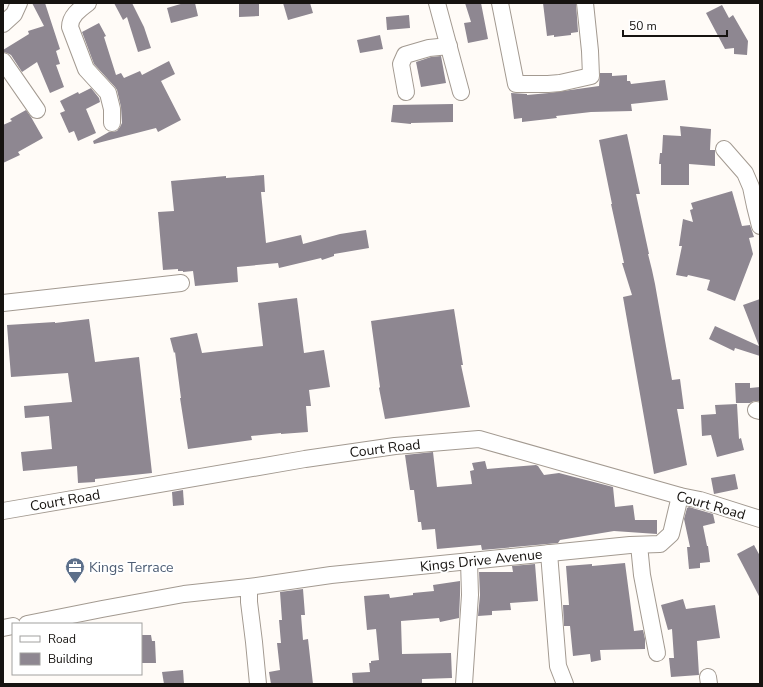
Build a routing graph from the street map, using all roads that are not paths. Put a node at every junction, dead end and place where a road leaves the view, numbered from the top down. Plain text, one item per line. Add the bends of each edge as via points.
1 (19, 3) edge
2 (88, 3) edge
3 (437, 3) edge
4 (500, 3) edge
5 (585, 3) edge
6 (3, 24) edge
7 (449, 46) junction
8 (3, 61) edge
9 (406, 92) dead end
10 (461, 92) dead end
11 (37, 110) dead end
12 (112, 123) dead end
13 (724, 149) dead end
14 (760, 226) edge
15 (181, 283) dead end
16 (3, 303) edge
17 (680, 496) junction
18 (3, 511) edge
19 (760, 519) edge
20 (639, 545) junction
21 (549, 553) junction
22 (469, 561) junction
23 (249, 586) junction
24 (32, 623) edge
25 (657, 653) dead end
26 (258, 684) edge
27 (464, 684) edge
28 (565, 684) edge

1 - 6 street via 14,14
2 - 12 street via 73,17 70,27 86,69 108,93
3 - 7 street
4 - 5 street via 516,84 548,84 590,76
7 - 9 street via 429,48 405,55 401,64
7 - 10 street
8 - 11 street
13 - 14 street via 746,173
15 - 16 street
17 - 18 street, Court Road via 479,439 395,446 305,459
17 - 19 street, Court Road
17 - 20 street, Kings Drive Avenue via 671,534 660,544
20 - 21 street, Kings Drive Avenue
20 - 25 street
21 - 22 street, Kings Drive Avenue
21 - 28 street via 558,666
22 - 23 street, Kings Drive Avenue
22 - 27 street via 470,595
23 - 24 street, Kings Drive Avenue via 176,595
23 - 26 street

